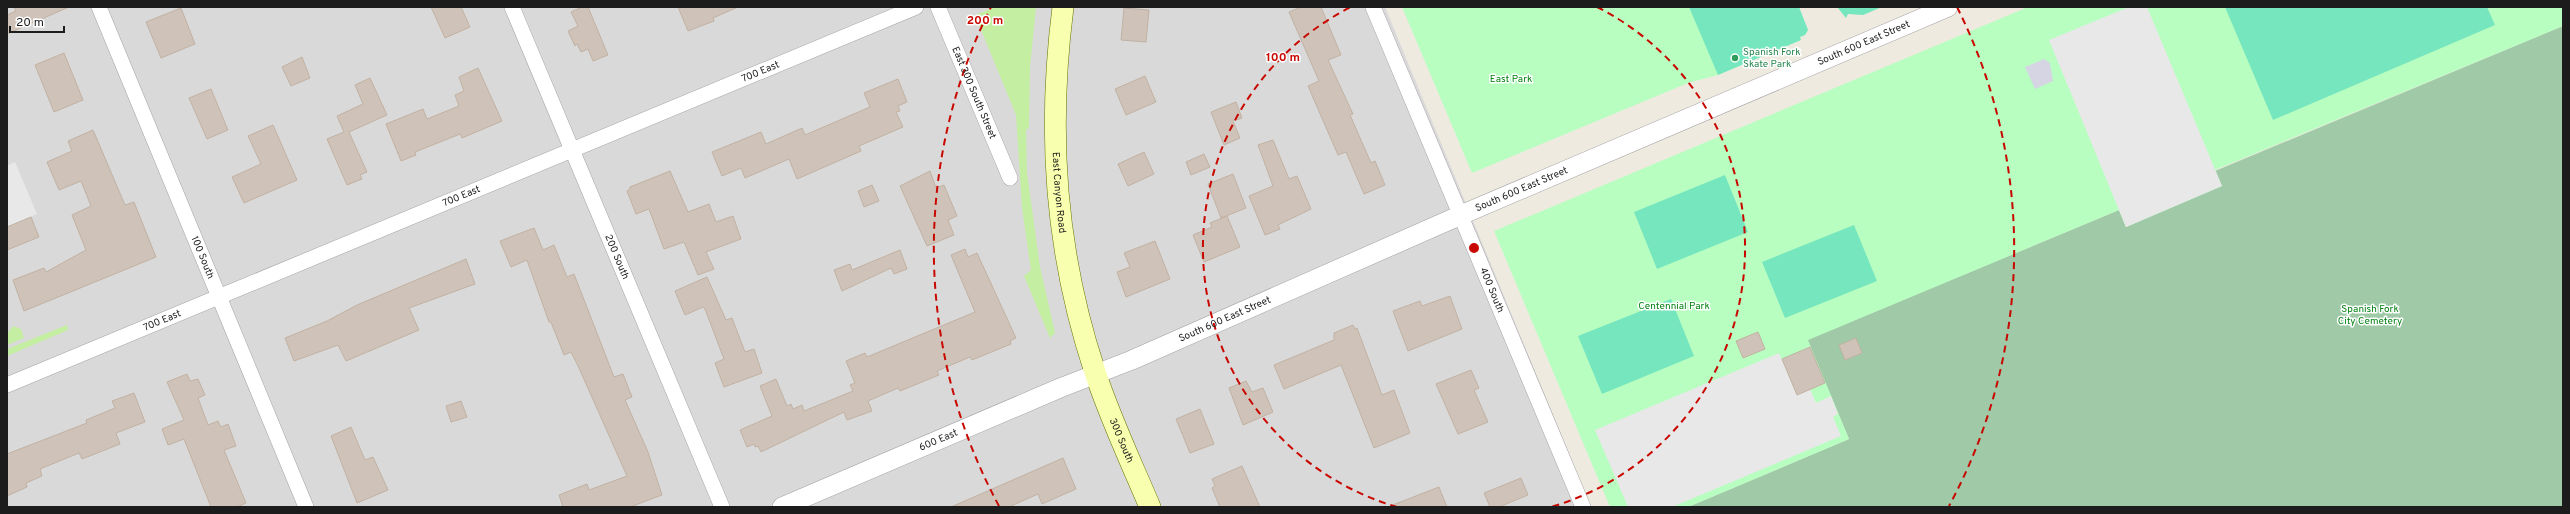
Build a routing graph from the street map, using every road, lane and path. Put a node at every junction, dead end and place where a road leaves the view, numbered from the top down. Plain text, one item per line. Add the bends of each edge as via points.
1 (99, 7) edge
2 (512, 7) edge
3 (916, 7) edge
4 (938, 7) edge
5 (1063, 7) edge
6 (1373, 7) edge
7 (1948, 7) edge
8 (573, 150) junction
9 (1010, 178) dead end
10 (1461, 215) junction
11 (220, 298) junction
12 (1095, 374) junction
13 (7, 385) edge
14 (306, 507) edge
15 (722, 507) edge
16 (782, 507) edge
17 (1150, 507) edge
18 (1583, 507) edge

1 - 11 street, 100 South
2 - 8 street, 200 South
3 - 8 street, 700 East
4 - 9 street, East 300 South Street
5 - 12 main road, East Canyon Road via 1054,114 1057,195 1070,278
6 - 10 street, 400 South
7 - 10 street, South 600 East Street
8 - 11 street, 700 East
8 - 15 street, 200 South
10 - 12 street, South 600 East Street
10 - 18 street, 400 South
11 - 13 street, 700 East
11 - 14 street, 100 South
12 - 16 street, 600 East
12 - 17 main road, 300 South

